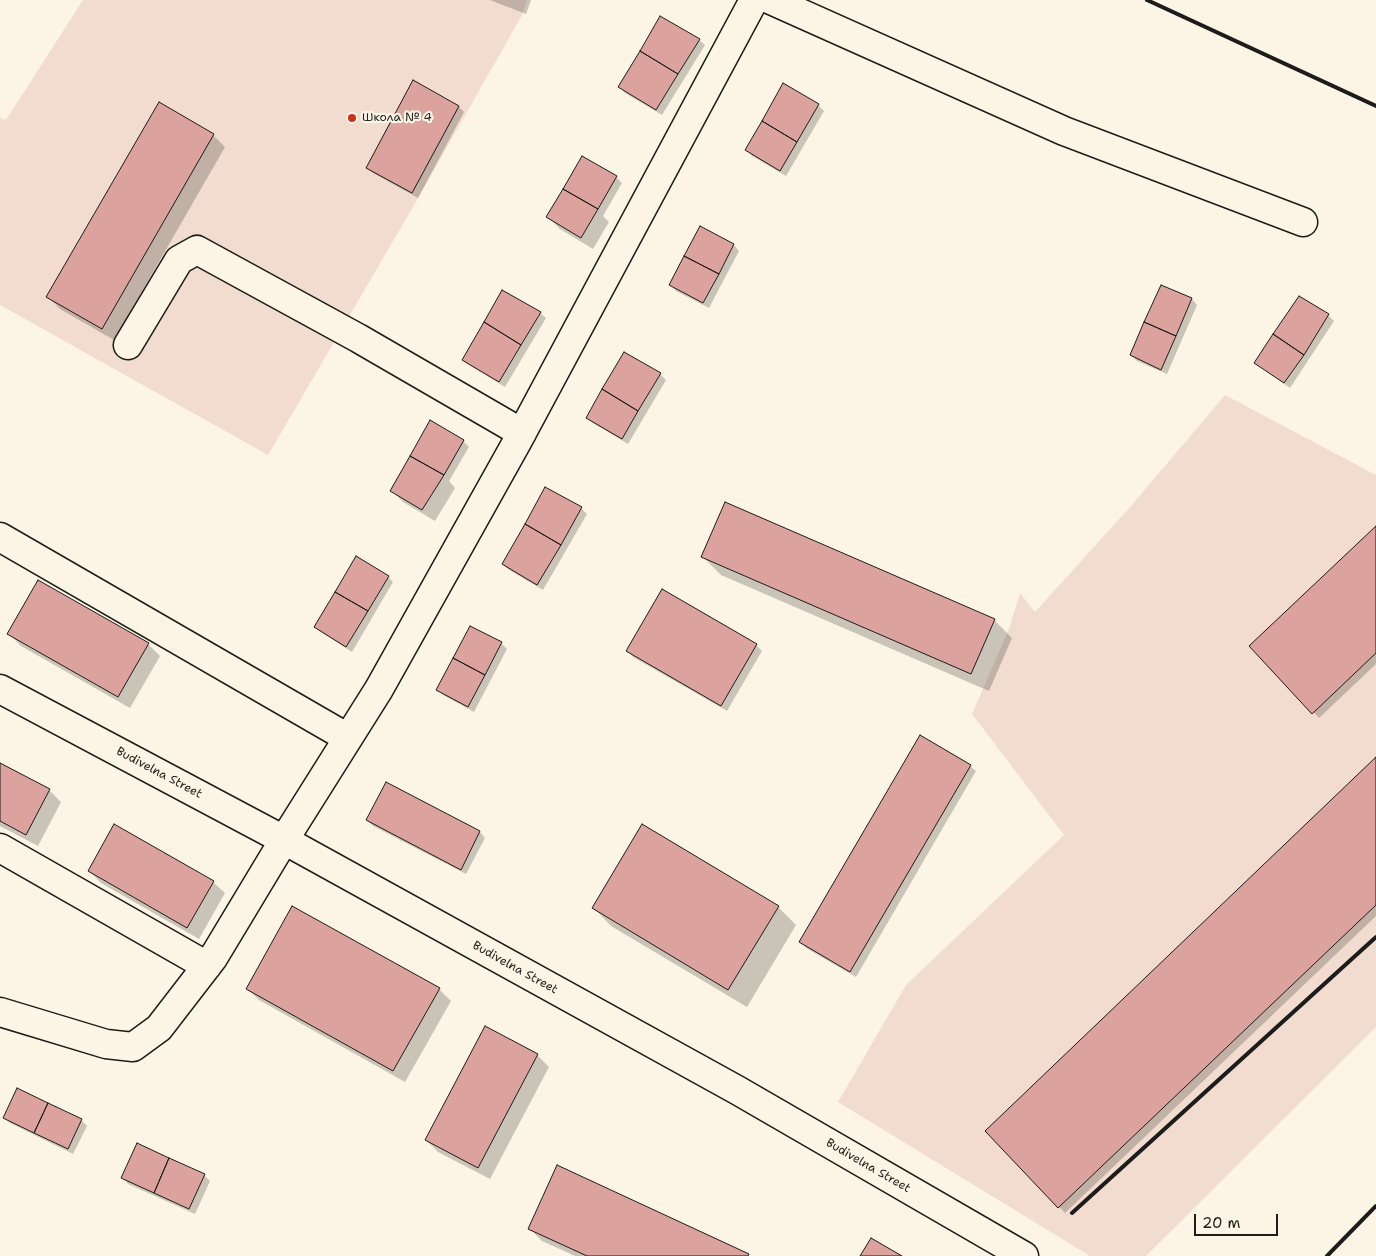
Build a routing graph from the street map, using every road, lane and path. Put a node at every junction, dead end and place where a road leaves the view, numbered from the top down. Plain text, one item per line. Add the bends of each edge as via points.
1 (754, 0) edge
2 (771, 0) edge
3 (1303, 222) dead end
4 (128, 345) dead end
5 (522, 433) junction
6 (0, 537) edge
7 (0, 688) edge
8 (348, 738) junction
9 (284, 840) junction
10 (0, 848) edge
11 (207, 966) junction
12 (0, 1012) edge
13 (1024, 1256) edge

1 - 5 street
2 - 3 street via 1064,131
4 - 5 street via 179,260 197,250
5 - 8 street via 379,689
6 - 8 street
7 - 9 street, Budivelna Street
8 - 9 street
9 - 11 street
9 - 13 street, Budivelna Street via 737,1090
10 - 11 street
11 - 12 street via 159,1028 134,1047 106,1044

